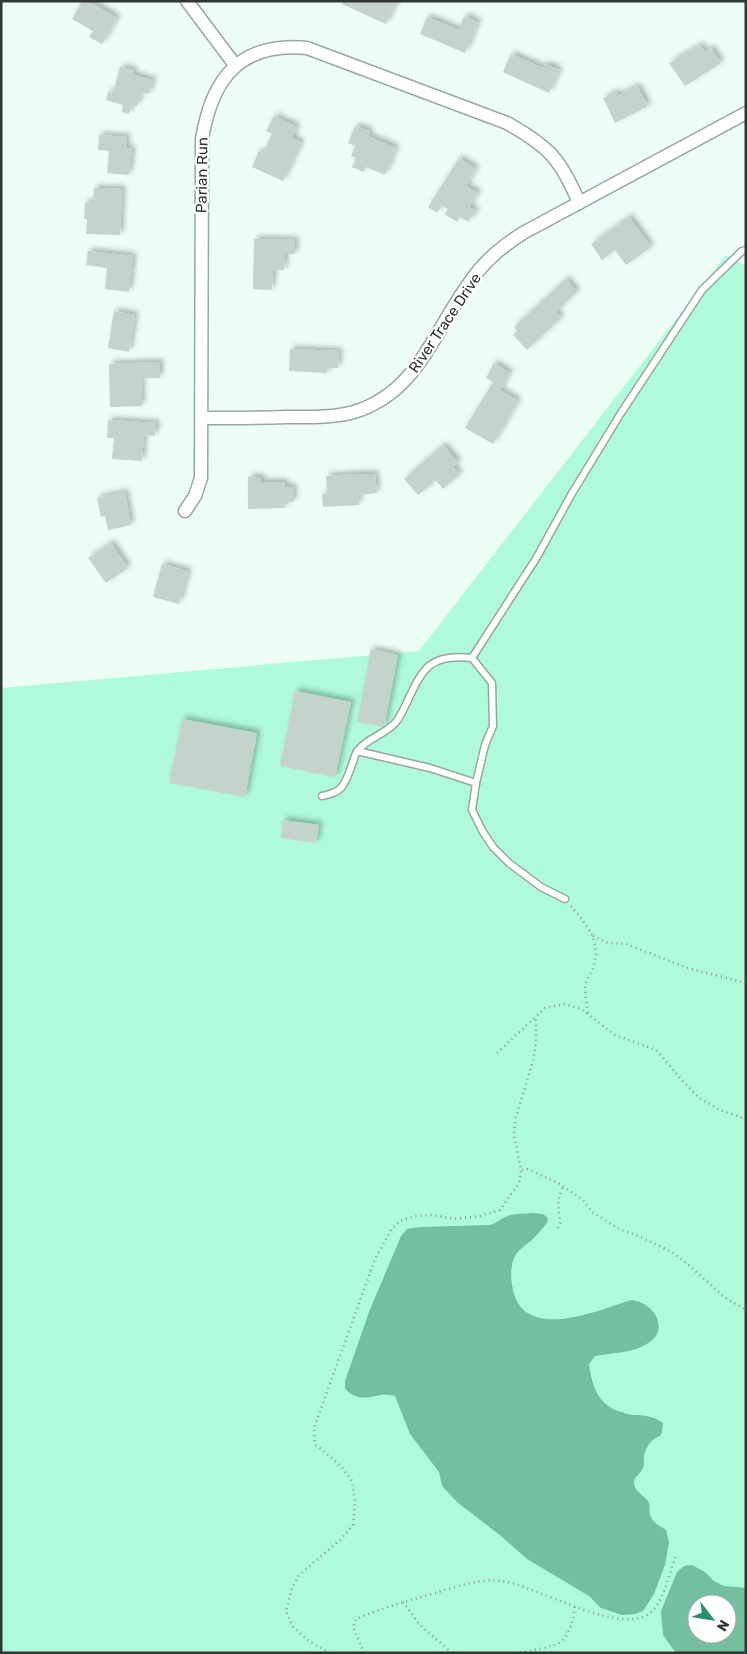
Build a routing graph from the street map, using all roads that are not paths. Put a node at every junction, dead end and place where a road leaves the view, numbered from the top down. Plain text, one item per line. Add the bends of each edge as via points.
1 (187, 1) edge
2 (235, 65) junction
3 (746, 114) edge
4 (580, 203) junction
5 (746, 250) edge
6 (202, 418) junction
7 (185, 511) dead end
8 (472, 658) junction
9 (357, 751) junction
10 (476, 783) junction
11 (322, 796) dead end
12 (565, 899) road end

1 - 2 street
2 - 4 street, Parian Run via 269,49 307,48 507,123 533,137 553,155 569,178
2 - 6 street, Parian Run via 212,100 202,140
3 - 4 street, River Trace Drive
4 - 6 street, River Trace Drive via 523,233 490,257 468,285 416,369 398,388 378,401 354,412 329,417
5 - 8 lane via 702,290 620,412 537,557
6 - 7 street, Parian Run via 201,478
8 - 9 lane via 458,656 428,666 419,676 398,720
8 - 10 lane via 492,683 492,726
9 - 10 lane via 430,768
9 - 11 lane via 342,787 335,793
10 - 12 lane via 472,810 493,848 541,887

